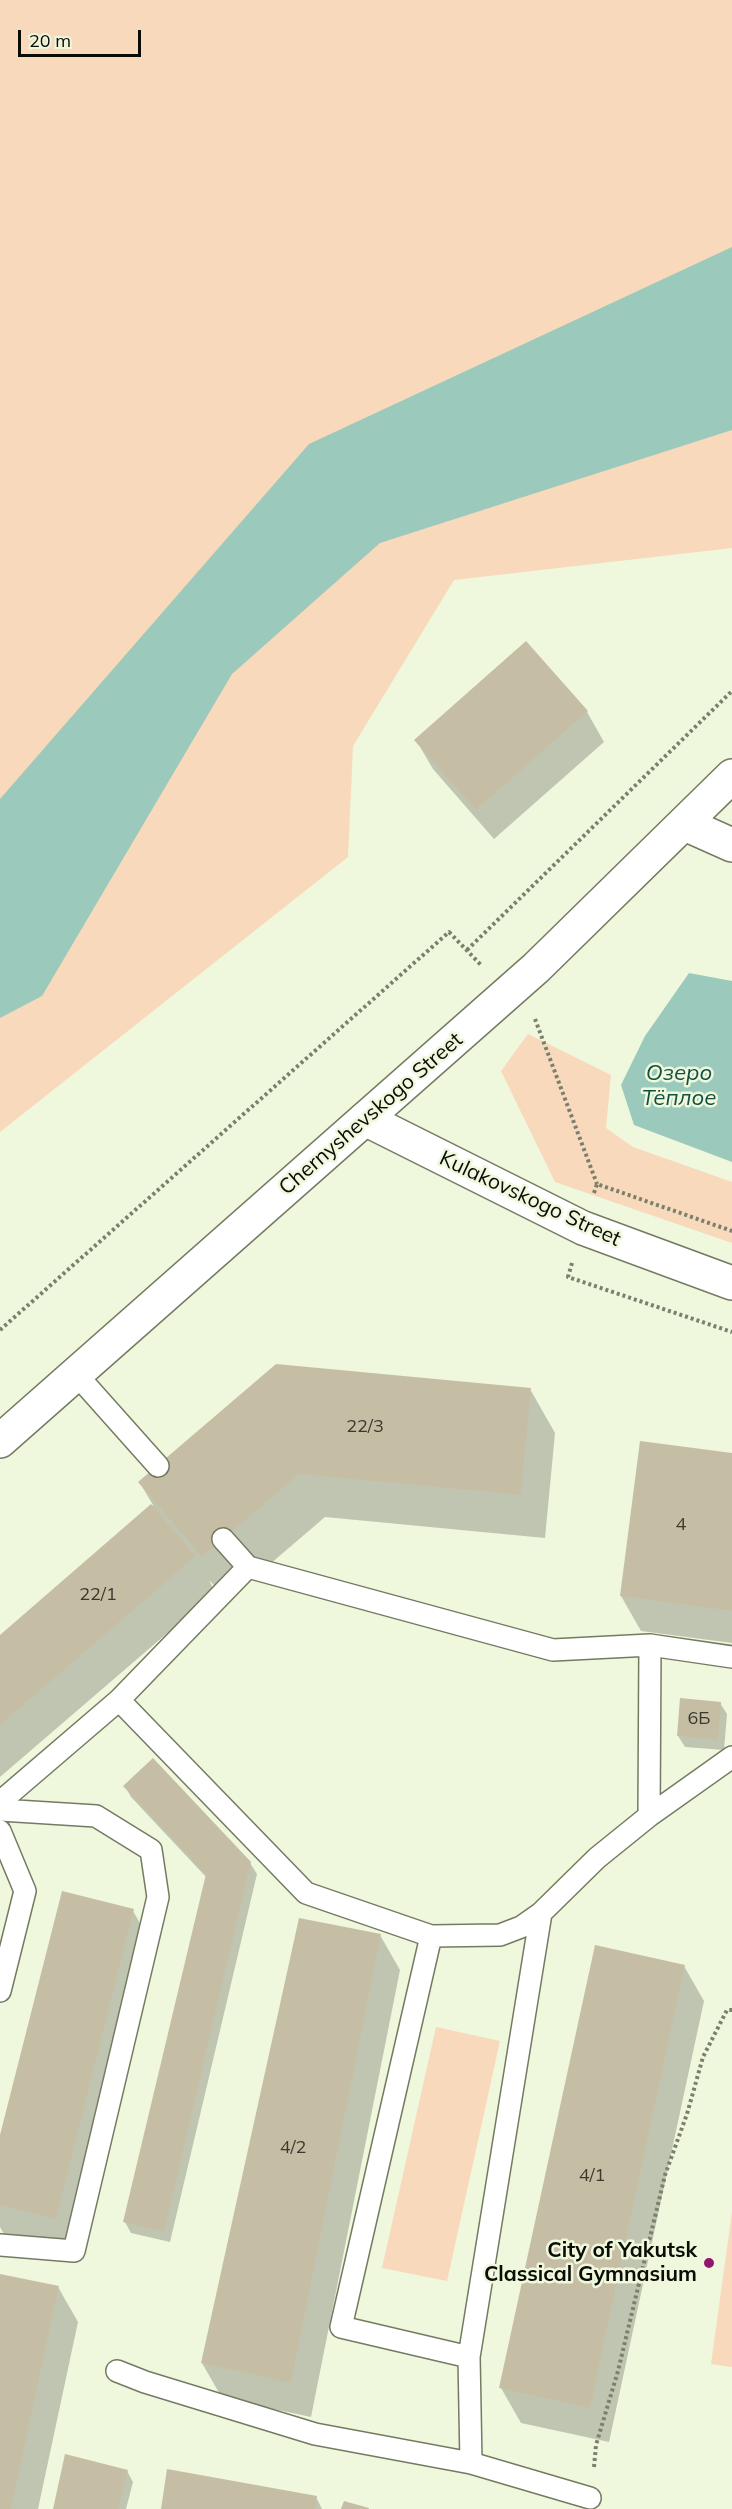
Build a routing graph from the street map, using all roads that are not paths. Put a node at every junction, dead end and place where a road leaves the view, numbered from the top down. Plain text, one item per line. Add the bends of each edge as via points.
1 (732, 776) edge
2 (685, 824) junction
3 (732, 845) edge
4 (365, 1119) junction
5 (732, 1282) edge
6 (76, 1374) junction
7 (0, 1441) edge
8 (158, 1466) dead end
9 (223, 1539) dead end
10 (248, 1567) junction
11 (650, 1645) junction
12 (732, 1657) edge
13 (119, 1700) junction
14 (732, 1758) edge
15 (0, 1802) edge
16 (0, 1810) edge
17 (649, 1816) junction
18 (0, 1831) edge
19 (541, 1913) junction
20 (431, 1936) junction
21 (0, 1991) edge
22 (0, 2245) edge
23 (469, 2357) junction
24 (117, 2371) dead end
25 (471, 2463) junction
26 (590, 2498) road end

1 - 2 main road, Chernyshevskogo Street
2 - 3 main road
2 - 4 main road, Chernyshevskogo Street via 508,992
4 - 5 main road, Kulakovskogo Street via 583,1228
4 - 6 main road, Chernyshevskogo Street
6 - 7 main road, Chernyshevskogo Street
6 - 8 lane
9 - 10 lane
10 - 11 lane via 553,1650
10 - 13 lane
11 - 12 lane
11 - 17 lane
13 - 15 lane
13 - 20 lane via 306,1893
14 - 17 lane
16 - 22 lane via 96,1816 151,1850 158,1897 74,2251
17 - 19 lane via 597,1858
18 - 21 lane via 25,1891
19 - 20 lane via 500,1935
19 - 23 lane
20 - 23 lane via 341,2327
23 - 25 lane
24 - 25 lane via 315,2434
25 - 26 lane

